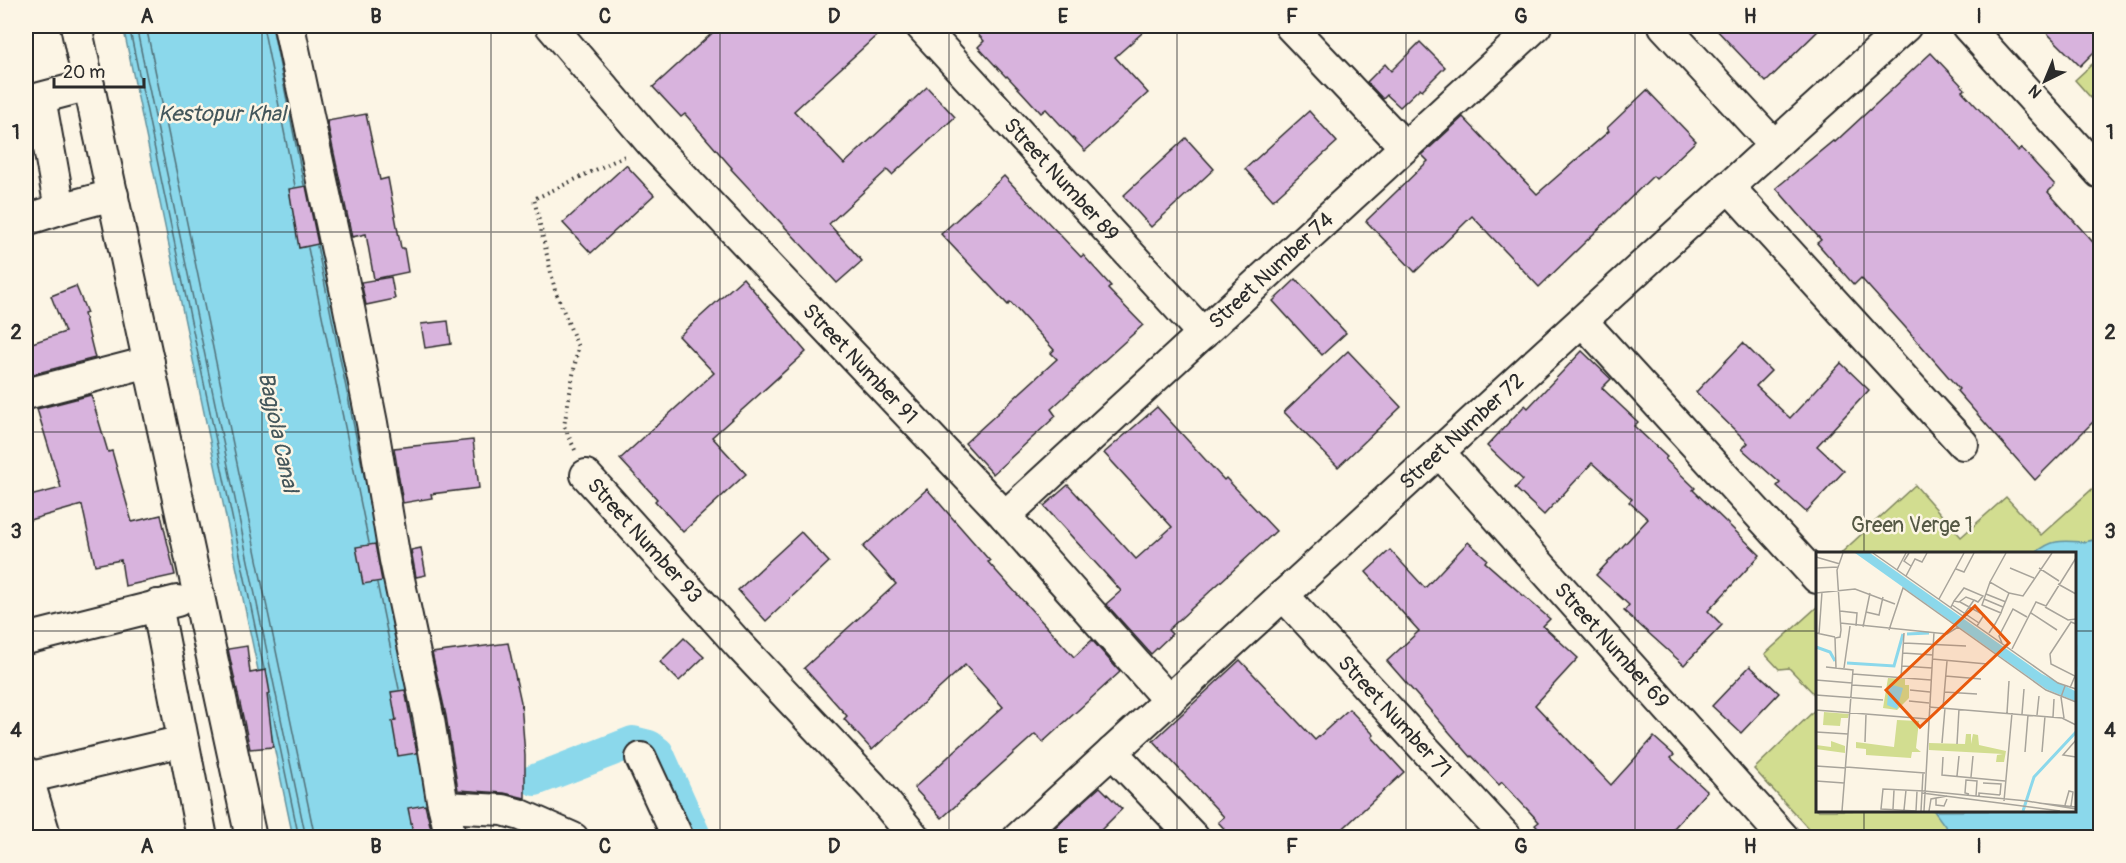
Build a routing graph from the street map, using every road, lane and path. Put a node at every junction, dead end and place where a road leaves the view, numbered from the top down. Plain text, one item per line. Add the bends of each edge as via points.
1 (76, 26) edge
2 (289, 26) edge
3 (550, 26) edge
4 (921, 26) edge
5 (1290, 26) edge
6 (1536, 26) edge
7 (1664, 26) edge
8 (1906, 26) edge
9 (1967, 26) edge
10 (89, 85) junction
11 (33, 100) edge
12 (652, 144) junction
13 (1774, 145) junction
14 (1405, 147) junction
15 (2100, 173) edge
16 (1728, 186) junction
17 (113, 195) junction
18 (60, 209) junction
19 (26, 220) edge
20 (1582, 322) junction
21 (1203, 334) junction
22 (149, 362) junction
23 (26, 394) edge
24 (1963, 444) dead end
25 (1440, 453) junction
26 (586, 475) joint
27 (1005, 516) junction
28 (1816, 577) edge
29 (1282, 595) junction
30 (199, 596) junction
31 (157, 605) junction
32 (26, 639) edge
33 (1168, 701) junction
34 (183, 741) junction
35 (1112, 752) junction
36 (640, 758) dead end
37 (26, 775) edge
38 (444, 807) junction
39 (1778, 836) edge
40 (46, 837) edge
41 (202, 837) edge
42 (251, 837) edge
43 (451, 837) edge
44 (573, 837) edge
45 (678, 837) edge
46 (915, 837) edge
47 (1018, 837) edge
48 (1194, 837) edge
49 (1507, 837) edge

1 - 10 street
2 - 38 street via 372,423
3 - 12 street, Street Number 91
4 - 21 street, Street Number 89
5 - 14 street
6 - 14 street, Street Number 74
7 - 13 street
8 - 13 street, Street Number 72
9 - 15 street
10 - 11 street
10 - 17 street
11 - 18 street
12 - 26 path, Street Number 93 via 534,199 555,290 578,348 564,426
12 - 27 street, Street Number 91
13 - 16 street, Street Number 72
14 - 21 street, Street Number 74
16 - 20 street, Street Number 72
16 - 24 street
17 - 18 street
17 - 22 street
18 - 19 street
20 - 25 street, Street Number 72
20 - 28 street
21 - 27 street, Street Number 74
22 - 23 street
22 - 30 street
25 - 29 street, Street Number 72
25 - 39 street, Street Number 69
26 - 46 street, Street Number 93
27 - 33 street, Street Number 91
29 - 33 street, Street Number 72
29 - 49 street, Street Number 71
30 - 31 street
30 - 42 street
31 - 32 street
31 - 34 street
33 - 35 street, Street Number 72
34 - 37 street
34 - 41 street
35 - 47 street, Street Number 72
35 - 48 street
36 - 45 street
37 - 40 street
38 - 43 street
38 - 44 street via 503,810

